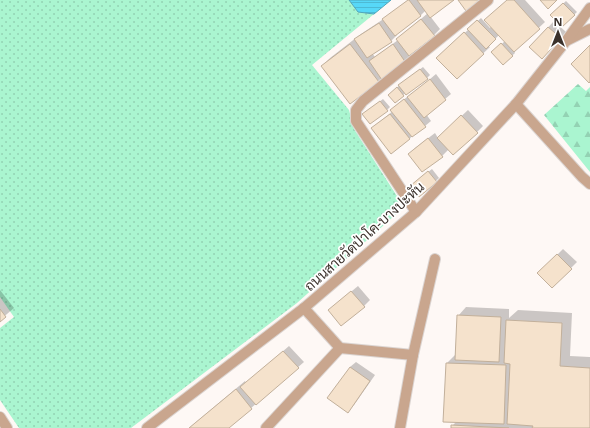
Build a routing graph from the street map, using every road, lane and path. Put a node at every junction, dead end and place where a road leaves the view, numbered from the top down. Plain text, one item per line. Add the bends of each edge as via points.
1 (488, 0) edge
2 (587, 12) edge
3 (590, 29) edge
4 (566, 41) junction
5 (516, 104) junction
6 (590, 184) edge
7 (416, 212) junction
8 (435, 259) dead end
9 (304, 308) junction
10 (340, 348) junction
11 (413, 355) junction
12 (0, 417) edge
13 (7, 428) edge
14 (147, 428) edge
15 (266, 428) edge
16 (400, 428) edge

1 - 7 street via 363,101 356,110 356,121
2 - 4 street, ถนนสายวัดป่าโค-บางปะหัน
3 - 4 street
4 - 5 street, ถนนสายวัดป่าโค-บางปะหัน
5 - 6 street
5 - 7 street, ถนนสายวัดป่าโค-บางปะหัน
7 - 9 street, ถนนสายวัดป่าโค-บางปะหัน
8 - 11 street
9 - 10 street
9 - 14 street, ถนนสายวัดป่าโค-บางปะหัน
10 - 11 street
10 - 15 street
11 - 16 street
12 - 13 street

